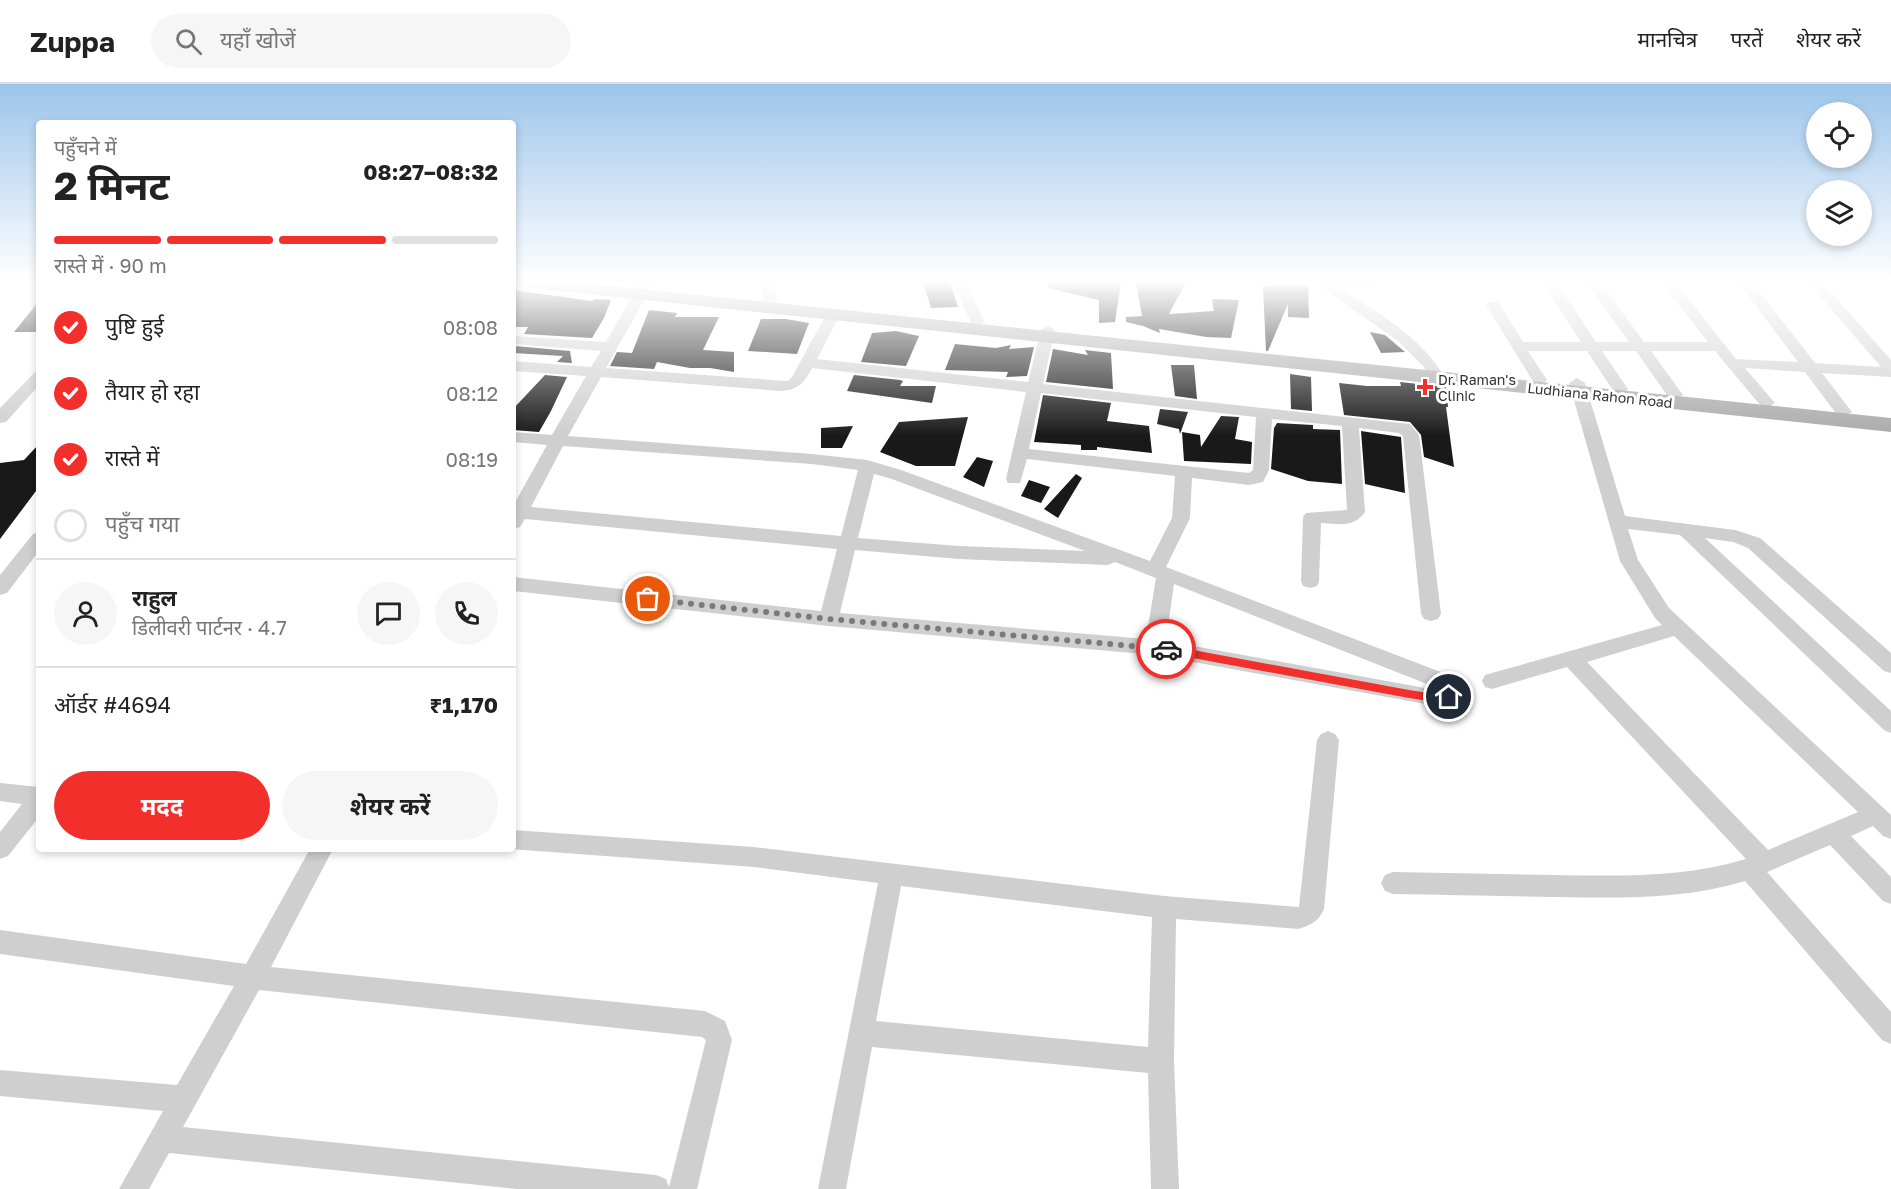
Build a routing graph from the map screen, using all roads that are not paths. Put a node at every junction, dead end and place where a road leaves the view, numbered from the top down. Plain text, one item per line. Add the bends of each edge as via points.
1 (618, 334) edge
2 (823, 334) edge
3 (1042, 334) edge
4 (1047, 334) junction
5 (1397, 334) edge
6 (1512, 334) edge
7 (1583, 334) edge
8 (1632, 334) edge
9 (1709, 334) edge
10 (1784, 334) edge
11 (1860, 334) edge
12 (516, 340) edge
13 (611, 346) junction
14 (1520, 346) junction
15 (1720, 347) junction
16 (1592, 348) junction
17 (1643, 348) junction
18 (807, 363) junction
19 (1732, 363) junction
20 (516, 366) edge
21 (1810, 368) junction
22 (1891, 370) edge
23 (597, 371) junction
24 (1435, 374) junction
25 (36, 379) edge
26 (1539, 380) junction
27 (1035, 387) junction
28 (1578, 388) junction
29 (1620, 389) junction
30 (1675, 395) junction
31 (1767, 403) junction
32 (1844, 411) junction
33 (1264, 413) junction
34 (1891, 416) edge
35 (0, 418) edge
36 (1350, 422) junction
37 (1891, 425) edge
38 (516, 437) edge
39 (557, 441) junction
40 (1019, 453) junction
41 (867, 466) junction
42 (1184, 473) junction
43 (1014, 479) dead end
44 (516, 517) edge
45 (1616, 521) junction
46 (1685, 530) junction
47 (36, 542) edge
48 (849, 544) junction
49 (1123, 558) junction
50 (1161, 572) junction
51 (1310, 581) dead end
52 (516, 584) edge
53 (0, 588) edge
54 (1431, 614) dead end
55 (829, 619) junction
56 (1677, 628) junction
57 (1155, 647) junction
58 (1571, 658) junction
59 (1891, 665) edge
60 (1492, 681) dead end
61 (1891, 724) edge
62 (1328, 740) dead end
63 (0, 792) edge
64 (36, 798) edge
65 (36, 802) edge
66 (1883, 822) edge
67 (1833, 833) junction
68 (516, 840) edge
69 (0, 849) edge
70 (320, 852) edge
71 (1757, 866) junction
72 (891, 875) junction
73 (1394, 883) dead end
74 (1891, 893) edge
75 (1164, 907) junction
76 (0, 942) edge
77 (253, 977) junction
78 (1891, 1031) edge
79 (862, 1033) junction
80 (1161, 1061) junction
81 (0, 1083) edge
82 (184, 1099) junction
83 (162, 1138) junction
84 (133, 1189) edge
85 (656, 1189) edge
86 (683, 1189) edge
87 (832, 1189) edge
88 (1165, 1189) edge

1 - 13 street
2 - 18 street
3 - 4 main road, Ludhiana Rahon Road
4 - 24 main road, Ludhiana Rahon Road
4 - 27 street
5 - 24 street
6 - 14 street
7 - 16 street
8 - 17 street
9 - 15 street
10 - 21 street
11 - 22 street
12 - 13 street
13 - 23 street
14 - 16 street
14 - 26 street
15 - 17 street
15 - 19 street
16 - 17 street
16 - 29 street
17 - 30 street
18 - 23 street via 798,380 782,386
18 - 27 street
19 - 21 street
19 - 31 street
20 - 23 street
21 - 22 street
21 - 32 street
23 - 39 street
24 - 26 main road, Ludhiana Rahon Road
24 - 28 main road, Ludhiana Rahon Road
25 - 35 street
26 - 28 main road, Ludhiana Rahon Road
27 - 33 street
27 - 40 street
28 - 29 main road, Ludhiana Rahon Road
28 - 37 main road, Ludhiana Rahon Road
28 - 45 street
29 - 30 main road, Ludhiana Rahon Road
30 - 31 main road, Ludhiana Rahon Road
31 - 32 main road, Ludhiana Rahon Road
32 - 34 main road, Ludhiana Rahon Road
33 - 36 street
33 - 42 street via 1262,470 1257,478
36 - 51 street via 1356,512 1350,519 1312,517
36 - 54 street via 1399,427 1411,435
38 - 39 street
39 - 41 street
39 - 44 street
40 - 42 street
40 - 43 street
41 - 48 street
41 - 49 street
42 - 50 street via 1181,518
44 - 48 street
45 - 46 street
45 - 56 street via 1629,561 1662,614
46 - 59 street via 1735,536 1754,543
46 - 61 street
47 - 53 street
48 - 49 street via 1055,558
48 - 55 street
49 - 50 street
50 - 57 street
50 - 57 street via 1439,680 1450,691 1449,697 1442,699
52 - 55 street
55 - 57 street
56 - 58 street
56 - 66 street
58 - 60 street
58 - 71 street
62 - 75 street via 1312,909 1307,915 1299,918
63 - 64 street
65 - 69 street
66 - 67 street
67 - 71 street
67 - 74 street
68 - 72 street via 754,857
70 - 77 street
71 - 73 street via 1715,879 1675,885
71 - 78 street
72 - 75 street
72 - 79 street
75 - 80 street
76 - 77 street
77 - 82 street
77 - 86 street via 711,1027 719,1040
79 - 80 street
79 - 87 street
80 - 88 street
81 - 82 street
82 - 83 street
83 - 84 street
83 - 85 street

